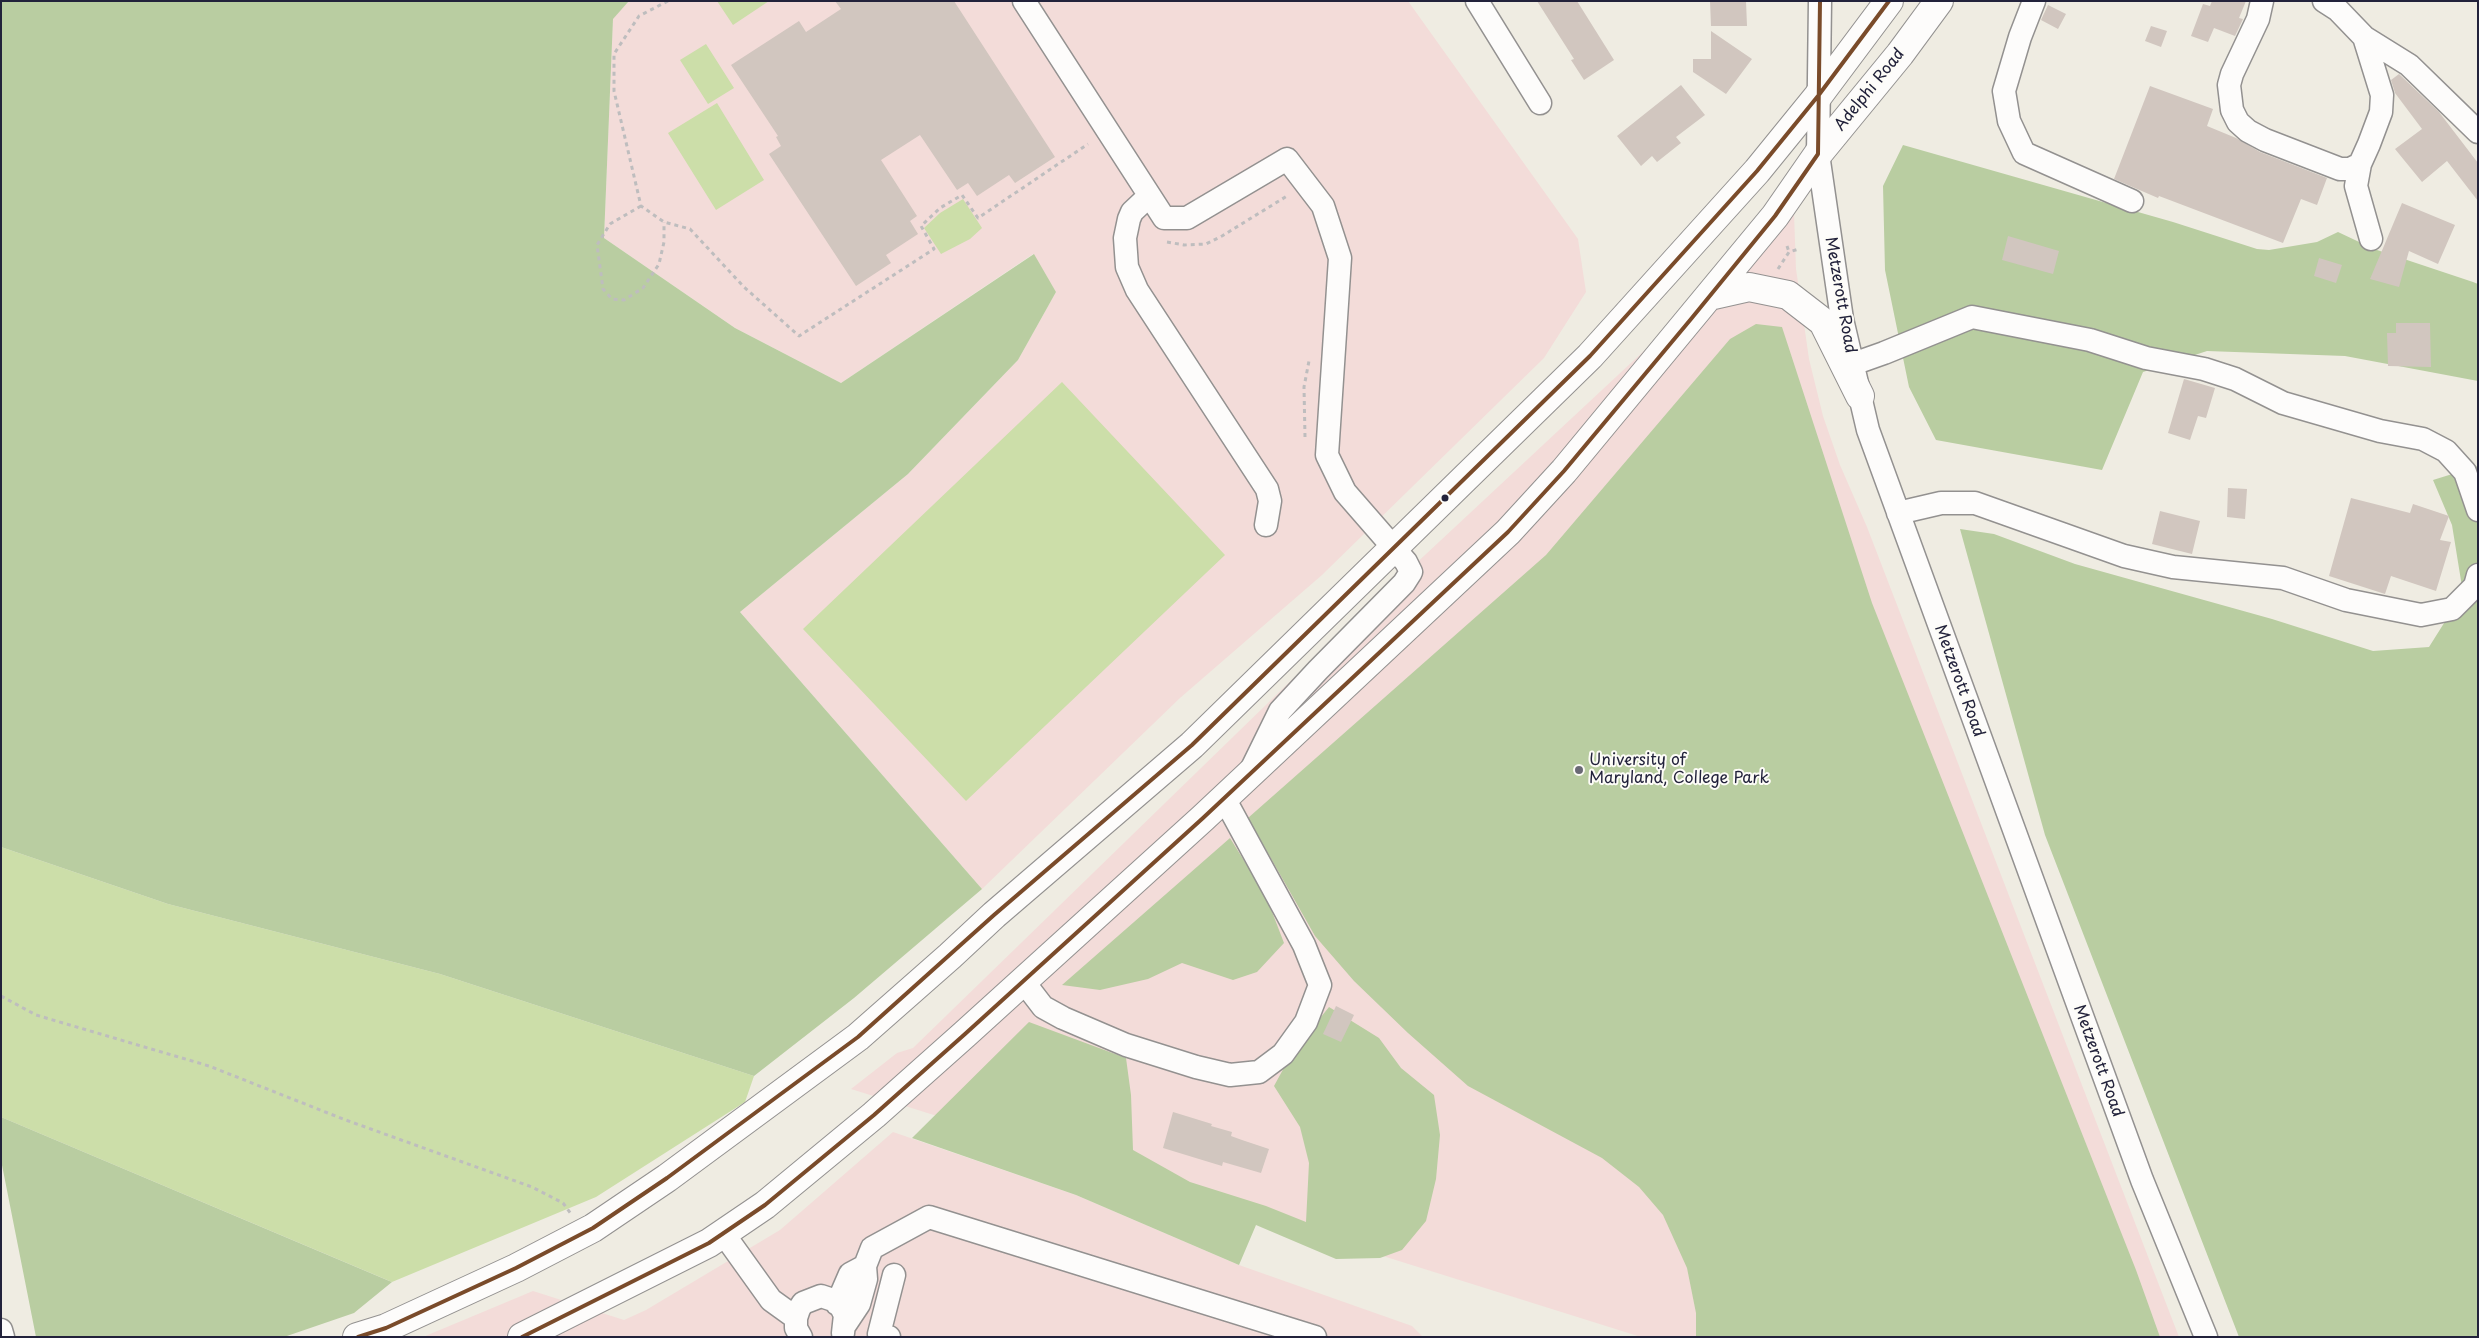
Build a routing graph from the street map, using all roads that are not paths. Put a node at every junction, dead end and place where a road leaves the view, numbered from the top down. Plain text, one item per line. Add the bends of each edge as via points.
1 (1024, 1) edge
2 (1478, 1) edge
3 (1820, 1) edge
4 (1889, 1) edge
5 (1939, 1) edge
6 (2034, 1) edge
7 (2262, 1) edge
8 (2324, 1) edge
9 (2364, 37) junction
10 (1818, 96) junction
11 (1540, 103) dead end
12 (2478, 132) edge
13 (1818, 154) junction
14 (2360, 164) junction
15 (1149, 196) junction
16 (2132, 201) dead end
17 (2371, 239) dead end
18 (1709, 296) junction
19 (1853, 364) junction
20 (1860, 396) junction
21 (2478, 510) edge
22 (1898, 513) junction
23 (1266, 525) dead end
24 (1393, 548) junction
25 (2478, 575) edge
26 (1248, 775) junction
27 (1224, 798) junction
28 (1023, 980) junction
29 (723, 1233) junction
30 (865, 1266) junction
31 (894, 1275) dead end
32 (837, 1304) junction
33 (798, 1328) edge
34 (1, 1330) edge
35 (843, 1331) edge
36 (387, 1332) edge
37 (3, 1337) edge
38 (357, 1337) edge
39 (522, 1337) edge
40 (889, 1337) edge
41 (1315, 1337) edge
42 (2206, 1337) edge

1 - 15 street
2 - 11 street
3 - 10 street, Metzerott Road
4 - 10 main road
5 - 13 main road, Adelphi Road
6 - 16 street via 2004,91 2009,121 2024,153
7 - 14 street via 2258,19 2229,85 2232,110 2238,122 2248,132 2326,165 2350,169
8 - 9 street via 2338,10
9 - 12 street via 2409,65
9 - 14 street via 2382,95 2376,127
10 - 13 street, Metzerott Road
10 - 24 main road via 1757,171 1590,356
13 - 18 main road, Adelphi Road via 1775,216
13 - 19 street, Metzerott Road via 1842,319
14 - 17 street via 2356,186
15 - 23 street via 1129,219 1125,238 1127,267 1136,290 1267,489 1270,501
15 - 24 street via 1164,218 1187,218 1287,159 1323,206 1340,258 1327,455 1345,492
18 - 20 main road via 1749,286 1788,295 1823,322
18 - 26 main road, Adelphi Road via 1564,471 1508,532
19 - 20 street, Metzerott Road
19 - 21 street via 1972,317 2090,340 2146,358 2235,379 2292,405 2380,431 2424,439 2446,451 2465,472
20 - 22 street, Metzerott Road via 1868,430
22 - 25 street via 1941,503 1975,503 2124,556 2173,567 2283,578 2346,600 2421,615 2452,609 2475,586
22 - 42 street, Metzerott Road via 2142,1180
24 - 26 street via 1411,572 1404,583 1280,711
24 - 36 main road via 1192,745 858,1036 668,1178 584,1232
26 - 27 main road, Adelphi Road
27 - 28 main road, Adelphi Road
27 - 28 street via 1304,944 1320,985 1306,1022 1283,1054 1259,1072 1230,1075 1196,1067 1126,1045 1063,1018 1044,1006
28 - 29 main road, Adelphi Road via 874,1115 765,1205
29 - 33 street via 771,1300
29 - 39 main road, Adelphi Road
30 - 32 street via 850,1274
30 - 35 street via 866,1279 859,1304
30 - 41 street via 872,1248 930,1217
31 - 40 street via 879,1334
32 - 33 street via 827,1298 815,1297 803,1303
32 - 35 street via 845,1315
34 - 37 street
36 - 38 main road

